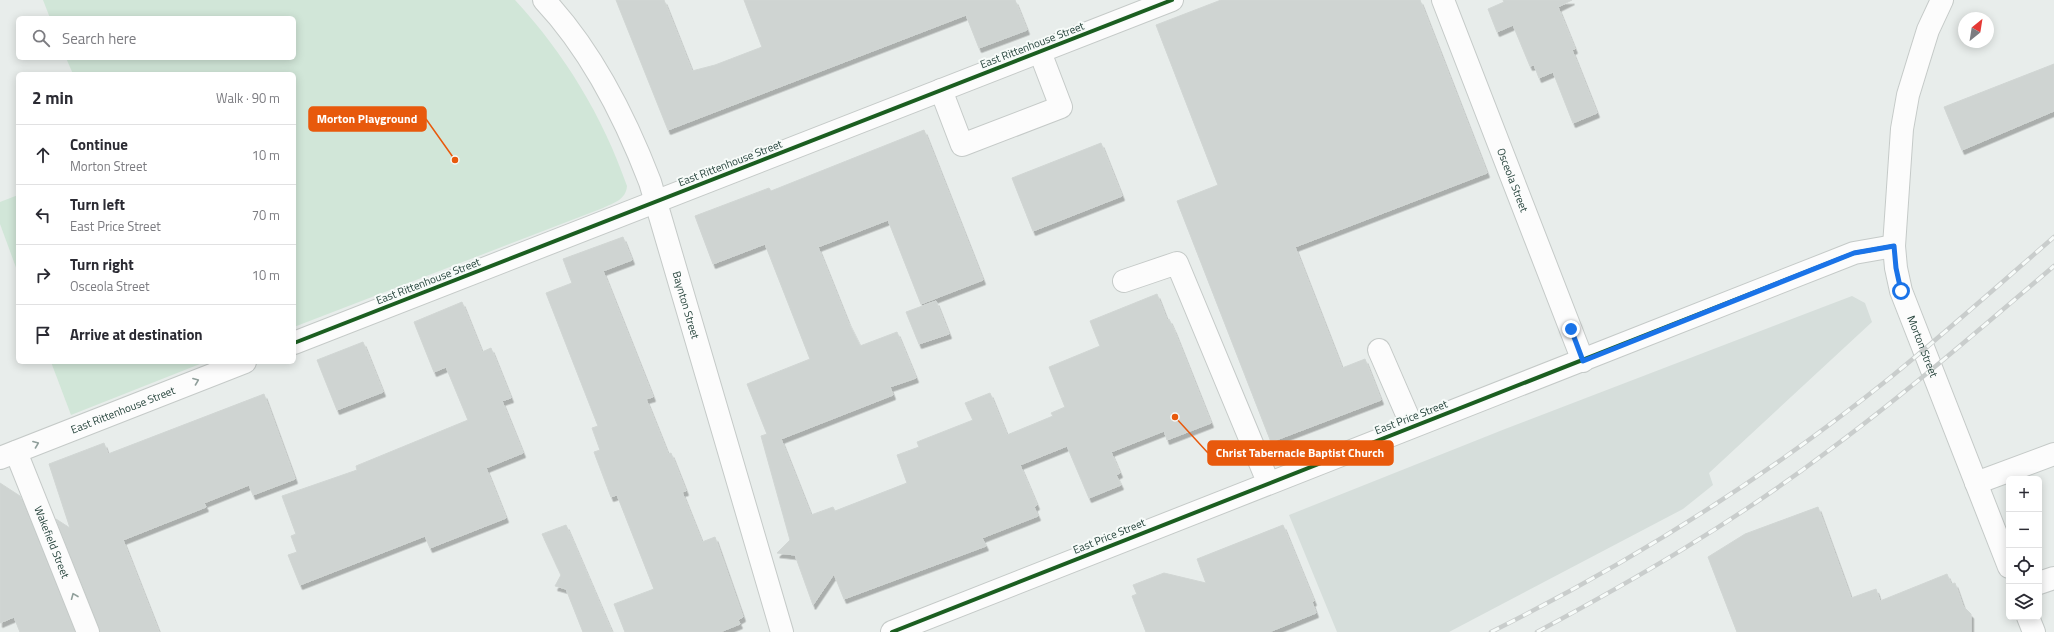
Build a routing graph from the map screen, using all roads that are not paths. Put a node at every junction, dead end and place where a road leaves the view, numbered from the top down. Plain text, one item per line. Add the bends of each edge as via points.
1 (544, 0) edge
2 (1172, 0) edge
3 (1443, 0) edge
4 (1942, 0) edge
5 (1040, 52) junction
6 (941, 90) junction
7 (656, 202) junction
8 (1894, 246) junction
9 (1124, 281) dead end
10 (296, 342) edge
11 (1380, 350) dead end
12 (1583, 361) junction
13 (240, 364) edge
14 (1412, 426) junction
15 (2054, 454) edge
16 (8, 455) edge
17 (1268, 482) junction
18 (1976, 483) junction
19 (2006, 559) edge
20 (2054, 578) edge
21 (2042, 582) edge
22 (2029, 620) edge
23 (88, 632) edge
24 (782, 632) edge
25 (892, 632) edge
26 (2034, 632) edge

1 - 7 street, Baynton Street via 575,37 613,99 643,162
2 - 5 street, East Rittenhouse Street
3 - 12 street, Osceola Street
4 - 8 street, Morton Street via 1928,30 1908,95 1902,129
5 - 6 street, East Rittenhouse Street
5 - 6 street via 1061,107 962,145
6 - 7 street, East Rittenhouse Street
7 - 10 street, East Rittenhouse Street
7 - 24 street, Baynton Street
8 - 12 street, East Price Street via 1854,253
8 - 18 street, Morton Street via 1901,291
9 - 17 street via 1177,263
11 - 14 street
12 - 14 street, East Price Street
16 -> 13 street, East Rittenhouse Street
14 - 17 street, East Price Street
15 - 18 street
23 -> 16 street, Wakefield Street
17 - 25 street, East Price Street
18 - 19 street, Morton Street
20 - 21 street
22 - 26 street

